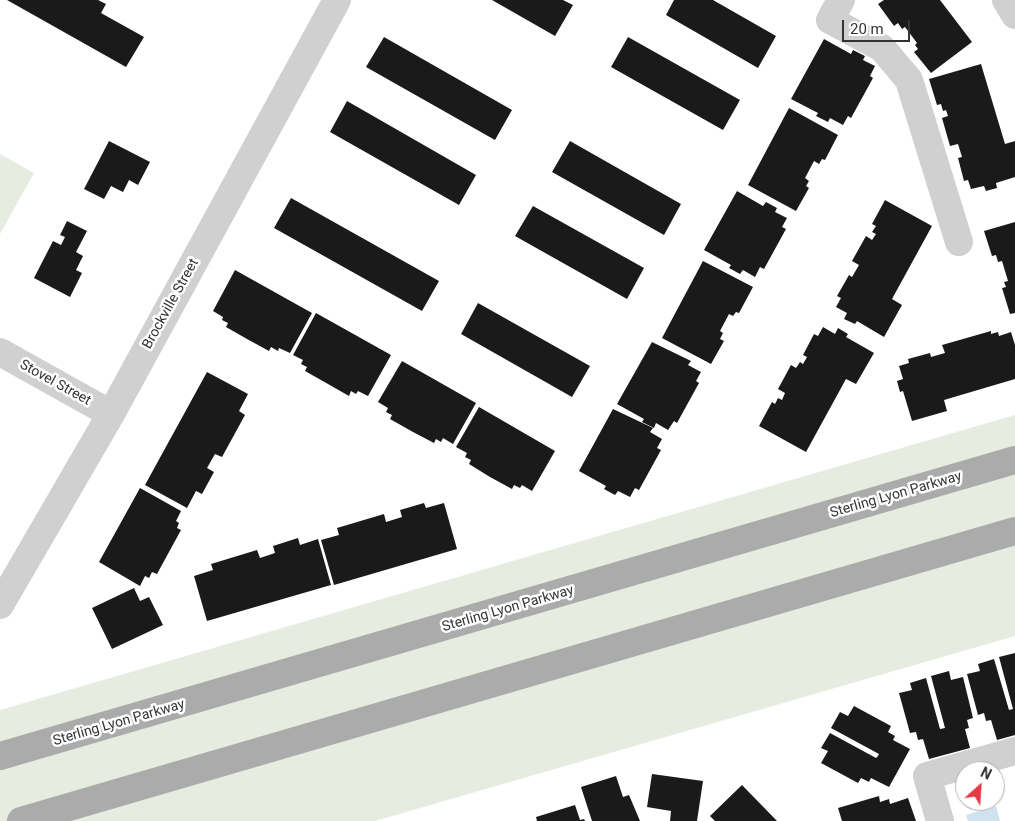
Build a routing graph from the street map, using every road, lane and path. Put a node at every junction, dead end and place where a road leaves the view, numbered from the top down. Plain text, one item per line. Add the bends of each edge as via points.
1 (337, 0) edge
2 (841, 0) edge
3 (1006, 0) edge
4 (1015, 16) edge
5 (959, 242) dead end
6 (0, 352) edge
7 (111, 414) junction
8 (1015, 460) edge
9 (1015, 531) edge
10 (0, 604) edge
11 (1015, 751) edge
12 (0, 756) edge
13 (21, 821) edge
14 (940, 821) edge

1 - 7 street, Brockville Street
2 - 5 street via 830,20 882,48 909,80
3 - 4 street
6 - 7 street, Stovel Street
7 - 10 street, Brockville Street
8 - 12 main road, Sterling Lyon Parkway
9 - 13 main road
11 - 14 street via 926,776

